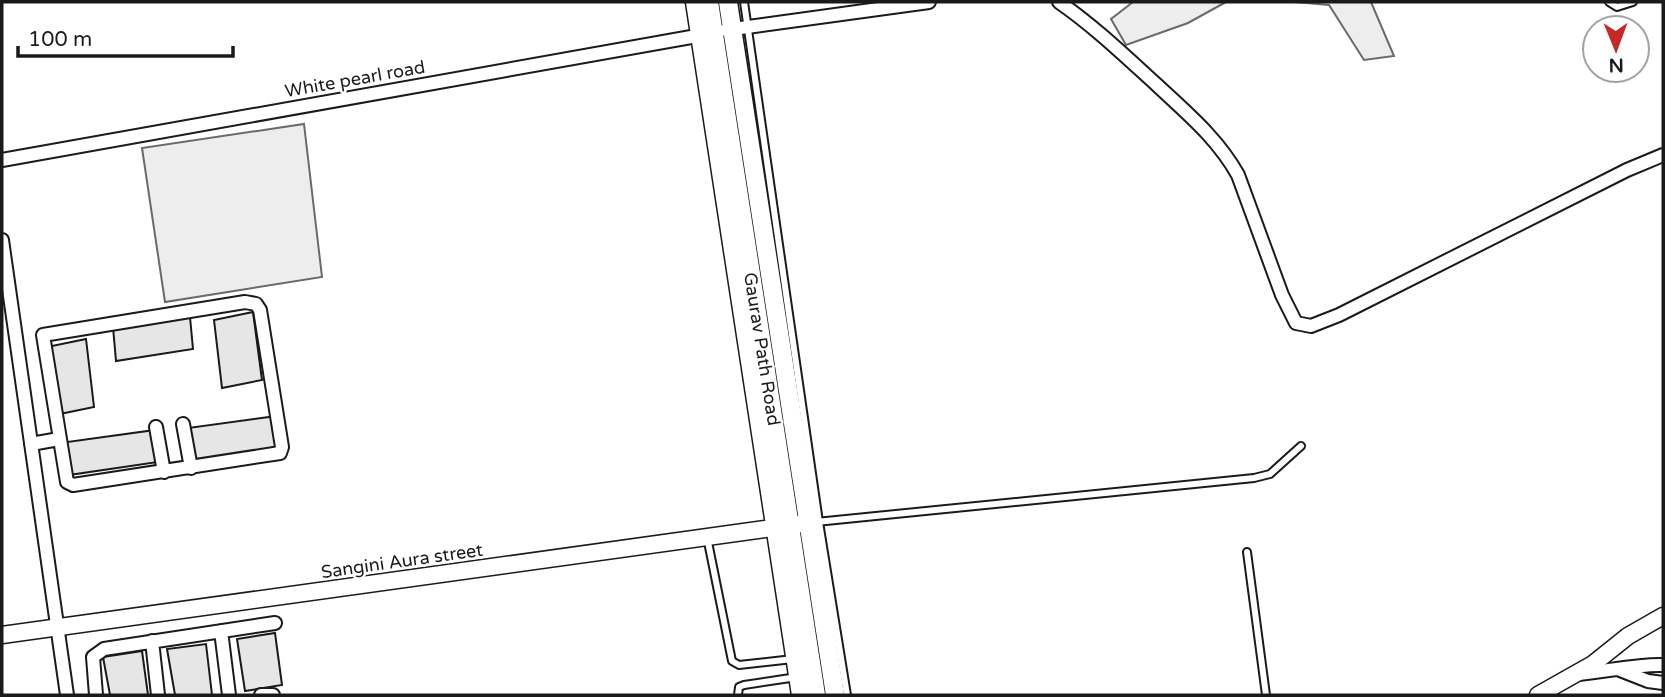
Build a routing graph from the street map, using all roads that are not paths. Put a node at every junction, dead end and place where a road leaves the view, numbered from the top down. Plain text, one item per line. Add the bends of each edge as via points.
1 (694, 2) edge
2 (709, 2) edge
3 (729, 2) edge
4 (744, 2) edge
5 (929, 2) edge
6 (1059, 2) edge
7 (1609, 2) edge
8 (1633, 2) edge
9 (740, 27) junction
10 (706, 35) junction
11 (1663, 155) edge
12 (2, 160) edge
13 (2, 240) edge
14 (183, 424) dead end
15 (156, 427) dead end
16 (59, 439) junction
17 (31, 444) junction
18 (1301, 446) dead end
19 (191, 468) junction
20 (164, 472) junction
21 (813, 523) junction
22 (781, 527) junction
23 (707, 537) junction
24 (1247, 552) dead end
25 (1663, 617) edge
26 (275, 623) dead end
27 (57, 629) junction
28 (221, 631) junction
29 (2, 635) edge
30 (152, 641) junction
31 (794, 659) junction
32 (1663, 664) edge
33 (1619, 670) junction
34 (1575, 674) junction
35 (797, 677) junction
36 (1663, 683) edge
37 (67, 695) edge
38 (96, 695) edge
39 (158, 695) edge
40 (229, 695) edge
41 (261, 695) edge
42 (273, 695) edge
43 (738, 695) edge
44 (800, 695) edge
45 (816, 695) edge
46 (835, 695) edge
47 (847, 695) edge
48 (1266, 695) edge
49 (1538, 695) edge

1 - 10 street
2 - 10 main road, Gaurav Path Road
3 - 9 main road, Gaurav Path Road
4 - 9 lane
5 - 9 street
6 - 11 street via 1092,26 1227,156 1296,323 1311,326 1339,315
7 - 8 lane via 1617,7
9 - 10 street
9 - 21 main road, Gaurav Path Road
10 - 12 street, White pearl road
10 - 22 main road, Gaurav Path Road
13 - 17 street
14 - 19 street
15 - 20 street
16 - 17 street
16 - 19 street via 44,334 256,303 282,450 276,456
16 - 20 street via 70,485
17 - 27 street
18 - 21 lane via 1270,474 1254,478
19 - 20 street
21 - 22 street, Sangini Aura street
21 - 46 main road, Gaurav Path Road
21 - 47 lane
22 - 23 street, Sangini Aura street
22 - 31 street
22 - 45 main road, Gaurav Path Road
23 - 27 street, Sangini Aura street
23 - 31 lane via 732,661 738,665
24 - 48 lane
25 - 34 street
26 - 28 street
27 - 29 street, Sangini Aura street
27 - 37 street
28 - 30 street
28 - 40 street
30 - 38 street via 97,652 92,664
30 - 39 street
31 - 35 street
32 - 33 street
33 - 34 street
33 - 36 street
34 - 49 street
35 - 43 lane via 744,685
35 - 44 street
41 - 42 street

